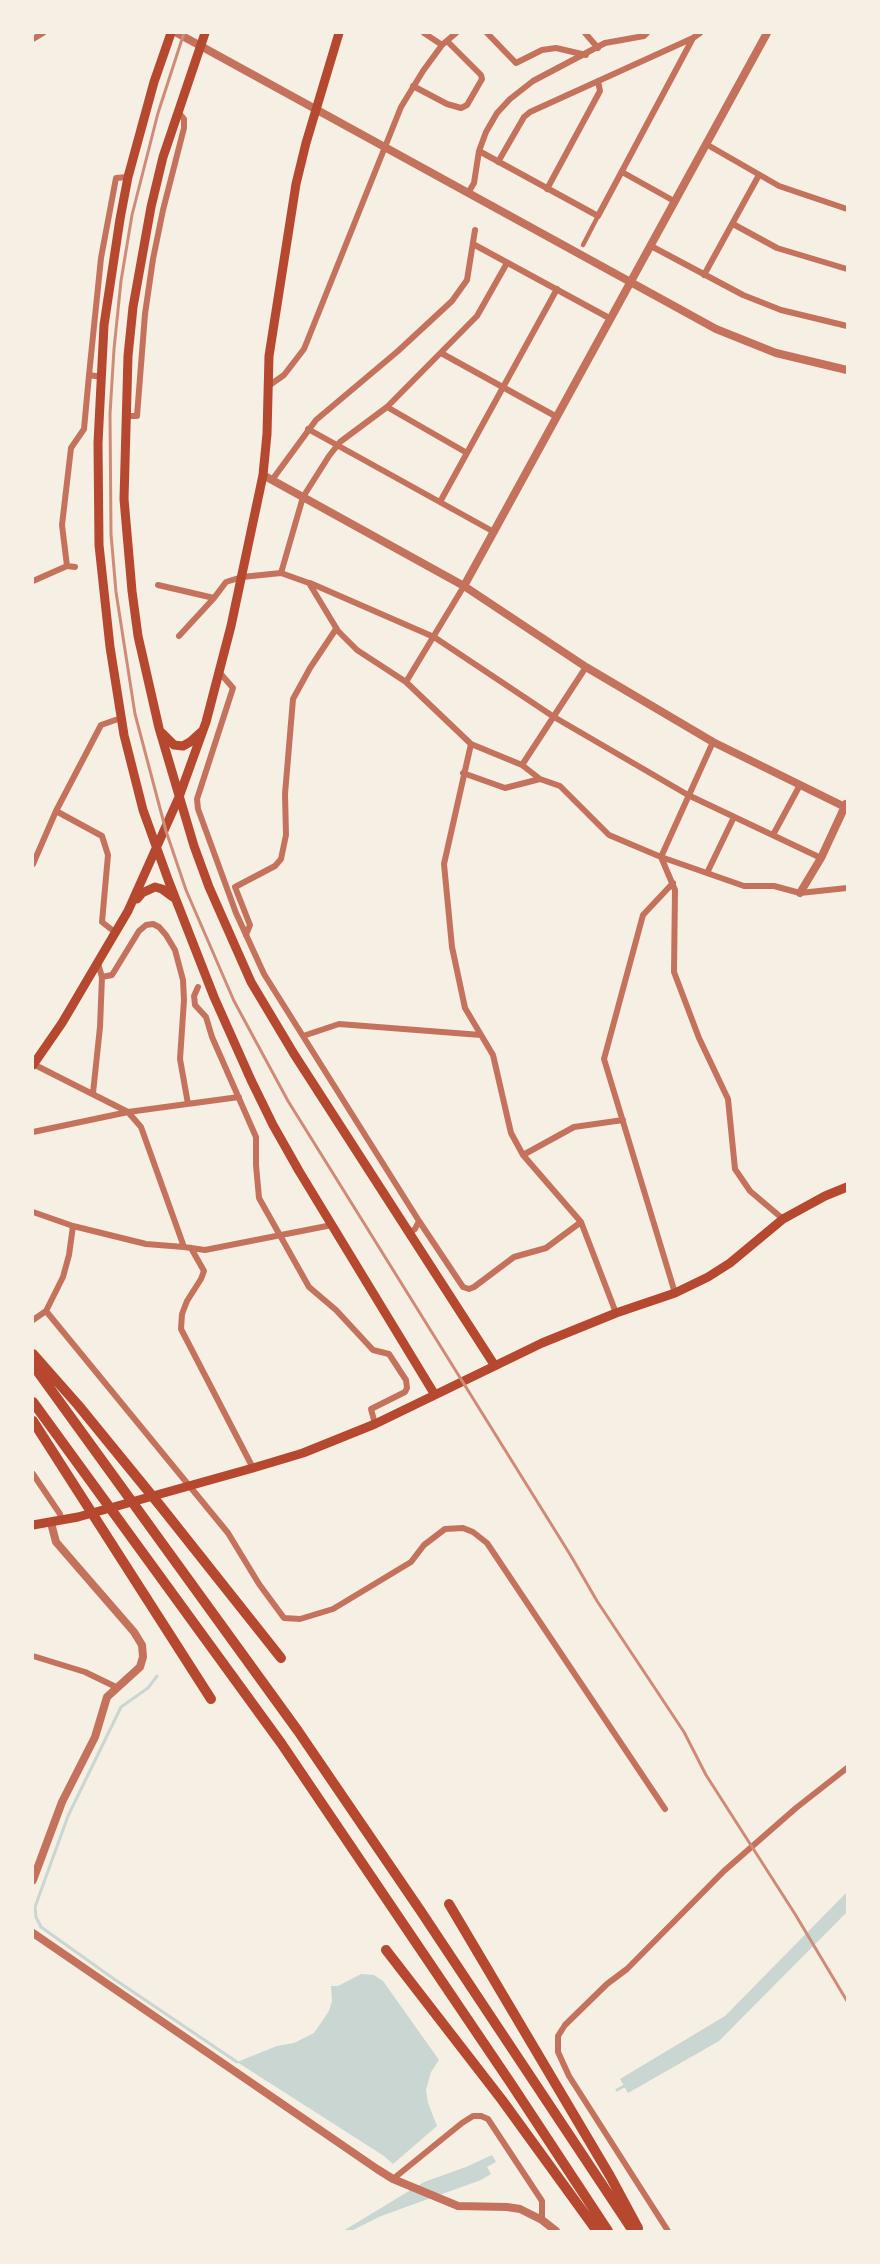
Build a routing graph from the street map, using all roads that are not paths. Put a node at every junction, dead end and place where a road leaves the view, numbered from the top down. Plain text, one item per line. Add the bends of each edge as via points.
1 (43, 33) edge
2 (171, 33) edge
3 (177, 33) edge
4 (205, 33) edge
5 (339, 33) edge
6 (424, 33) edge
7 (456, 33) edge
8 (487, 33) edge
9 (585, 33) edge
10 (647, 33) edge
11 (700, 33) edge
12 (767, 33) edge
13 (630, 36) edge
14 (693, 38) junction
15 (33, 39) edge
16 (445, 43) junction
17 (200, 46) junction
18 (598, 48) junction
19 (586, 55) junction
20 (598, 81) junction
21 (413, 86) junction
22 (315, 109) junction
23 (706, 144) junction
24 (384, 147) junction
25 (479, 151) junction
26 (498, 162) junction
27 (621, 172) junction
28 (759, 176) junction
29 (128, 177) junction
30 (547, 189) junction
31 (468, 193) junction
32 (674, 201) junction
33 (847, 209) edge
34 (598, 216) junction
35 (733, 224) junction
36 (475, 230) dead end
37 (473, 244) junction
38 (583, 245) dead end
39 (651, 246) junction
40 (507, 263) junction
41 (847, 269) edge
42 (704, 275) junction
43 (631, 283) junction
44 (557, 290) junction
45 (611, 319) junction
46 (847, 327) edge
47 (441, 353) junction
48 (847, 370) edge
49 (88, 375) junction
50 (102, 377) junction
51 (267, 387) junction
52 (502, 388) junction
53 (387, 407) junction
54 (557, 417) junction
55 (308, 429) junction
56 (337, 445) junction
57 (467, 453) junction
58 (263, 475) junction
59 (272, 480) junction
60 (303, 497) junction
61 (440, 502) junction
62 (494, 532) junction
63 (67, 566) junction
64 (75, 567) dead end
65 (281, 573) junction
66 (242, 577) junction
67 (33, 581) edge
68 (309, 583) junction
69 (158, 585) dead end
70 (464, 586) junction
71 (214, 598) junction
72 (336, 629) junction
73 (179, 636) dead end
74 (434, 637) junction
75 (586, 667) junction
76 (220, 673) junction
77 (406, 682) junction
78 (554, 717) junction
79 (121, 718) junction
80 (206, 722) junction
81 (159, 728) junction
82 (713, 742) junction
83 (471, 744) junction
84 (522, 765) junction
85 (463, 773) junction
86 (540, 779) junction
87 (800, 785) junction
88 (688, 795) junction
89 (179, 797) junction
90 (846, 806) edge
91 (56, 811) junction
92 (734, 817) junction
93 (773, 836) junction
94 (157, 850) junction
95 (661, 857) junction
96 (821, 858) junction
97 (33, 864) edge
98 (707, 873) junction
99 (673, 883) junction
100 (847, 888) edge
101 (800, 894) junction
102 (176, 901) junction
103 (128, 911) junction
104 (116, 933) junction
105 (246, 935) junction
106 (98, 964) junction
107 (102, 977) junction
108 (198, 987) dead end
109 (481, 1035) junction
110 (303, 1036) junction
111 (33, 1065) edge
112 (93, 1093) junction
113 (239, 1097) junction
114 (188, 1104) junction
115 (128, 1112) junction
116 (622, 1120) junction
117 (33, 1132) edge
118 (523, 1155) junction
119 (847, 1187) edge
120 (33, 1212) edge
121 (783, 1219) junction
122 (419, 1221) junction
123 (581, 1222) junction
124 (332, 1225) junction
125 (73, 1226) junction
126 (409, 1233) junction
127 (280, 1236) junction
128 (184, 1246) junction
129 (192, 1248) junction
130 (675, 1293) junction
131 (46, 1311) junction
132 (616, 1313) junction
133 (33, 1320) edge
134 (33, 1354) edge
135 (33, 1365) edge
136 (495, 1366) junction
137 (435, 1395) junction
138 (33, 1402) edge
139 (33, 1421) edge
140 (375, 1424) junction
141 (254, 1468) junction
142 (33, 1474) edge
143 (189, 1486) junction
144 (62, 1521) junction
145 (51, 1523) junction
146 (33, 1526) edge
147 (33, 1656) edge
148 (281, 1658) dead end
149 (116, 1687) junction
150 (211, 1699) dead end
151 (847, 1767) edge
152 (665, 1809) dead end
153 (33, 1880) edge
154 (449, 1904) dead end
155 (33, 1933) edge
156 (386, 1950) dead end
157 (393, 2179) junction
158 (542, 2220) junction
159 (556, 2231) edge
160 (597, 2231) edge
161 (608, 2231) edge
162 (633, 2231) edge
163 (640, 2231) edge
164 (668, 2231) edge

1 - 15 street
2 - 29 main road
3 - 17 street
4 - 17 main road
5 - 22 main road
6 - 16 street
7 - 16 street
8 - 19 street via 516,63 556,48
9 - 18 street
10 - 13 street
11 - 14 street
12 - 23 street
13 - 18 street
14 - 20 street
14 - 27 street
16 - 21 street
16 - 21 street via 482,79 466,105 461,108 447,104
17 - 22 street
17 - 81 main road via 163,157 140,260 128,356 124,499 138,636
18 - 19 street
19 - 25 street via 533,81 510,99 497,113
20 - 26 street via 530,112
20 - 30 street via 600,91
21 - 24 street
22 - 24 street
22 - 51 main road via 296,184
23 - 28 street
23 - 32 street
24 - 31 street
24 - 51 street via 304,350 284,375
25 - 26 street
25 - 31 street via 474,183
26 - 30 street
27 - 32 street
27 - 34 street
28 - 33 street
28 - 35 street
29 - 49 street via 116,178 101,258
29 - 50 main road via 104,325
30 - 34 street
31 - 43 street
32 - 39 street
34 - 38 street
35 - 41 street via 777,248
35 - 42 street
36 - 37 street
37 - 40 street
37 - 55 street via 467,280 452,302
39 - 42 street
39 - 43 street
40 - 44 street
40 - 47 street via 477,316
42 - 46 street via 781,310
43 - 45 street
43 - 48 street via 744,341
44 - 45 street
44 - 52 street
45 - 54 street
47 - 52 street
47 - 53 street
49 - 50 street
49 - 63 street via 84,429 71,448 62,525
50 - 79 main road via 99,545
51 - 58 main road
52 - 54 street
52 - 57 street
53 - 56 street
53 - 57 street
54 - 62 street
55 - 56 street
55 - 59 street
56 - 60 street
56 - 61 street
57 - 61 street
58 - 59 street
58 - 66 main road
59 - 60 street
60 - 65 street
60 - 70 street
61 - 62 street
62 - 70 street
63 - 64 street
63 - 67 street
65 - 66 street
65 - 68 street
66 - 71 street via 226,582
66 - 76 main road
68 - 72 street
68 - 74 street
69 - 71 street
70 - 74 street
70 - 75 street
71 - 73 street
72 - 77 street via 357,650
72 - 105 street via 293,699 285,794 286,835 280,859 275,866 235,887 250,926
74 - 77 street
74 - 78 street
75 - 78 street
75 - 82 street
76 - 80 main road
76 - 105 street via 233,688 197,799
77 - 83 street
78 - 84 street
78 - 88 street
79 - 91 street via 101,725
79 - 94 main road via 142,810
80 - 81 main road via 200,734 183,746 174,745
80 - 89 main road
81 - 89 main road
82 - 87 street
82 - 88 street
83 - 84 street
83 - 85 street
84 - 86 street
85 - 86 street via 505,788
85 - 109 street via 444,864 452,947 465,1008
86 - 95 street via 560,786 609,835
87 - 90 street
87 - 93 street
88 - 92 street
88 - 95 street
89 - 94 main road
89 - 126 main road via 209,887 251,982
90 - 96 street
91 - 97 street
91 - 104 street via 102,836 108,855 102,922
92 - 93 street
92 - 98 street
93 - 96 street
94 - 102 main road
94 - 103 main road
95 - 98 street
95 - 99 street
96 - 101 street
98 - 101 street via 744,886 774,886
99 - 116 street via 643,915 604,1059
99 - 121 street via 674,972 728,1099 735,1169 750,1191
100 - 101 street
102 - 103 main road via 155,887 142,893
102 - 124 main road via 251,1080
103 - 104 main road
104 - 106 main road
105 - 110 street via 264,974
106 - 107 street
106 - 111 main road
107 - 112 street
107 - 114 street via 112,975 146,925 153,924 166,935 175,950 183,980 180,1059
108 - 113 street via 195,1005 206,1017
109 - 110 street via 339,1024
109 - 118 street via 493,1054 511,1133
110 - 122 street
111 - 112 street
112 - 115 street
113 - 114 street
113 - 127 street via 256,1137 259,1198
114 - 115 street
115 - 117 street
115 - 128 street via 141,1127
116 - 118 street via 574,1127
116 - 130 street
118 - 123 street
119 - 121 main road
120 - 125 street
121 - 130 main road via 730,1263
122 - 123 street via 458,1280 469,1289 514,1257 546,1248
122 - 126 street
123 - 132 street
124 - 127 street
124 - 137 main road
125 - 128 street via 146,1244
125 - 131 street via 63,1277
126 - 136 main road
127 - 129 street via 205,1250
127 - 140 street via 309,1287 373,1350 389,1354 406,1380 405,1392 371,1409
128 - 129 street
129 - 141 street via 204,1271 187,1301 181,1329
130 - 132 main road
131 - 133 street
131 - 143 street
132 - 136 main road
134 - 148 highway
135 - 162 highway via 298,1731
136 - 137 main road
137 - 140 main road
138 - 161 highway via 281,1743
139 - 150 highway
140 - 141 main road
141 - 143 main road
142 - 144 street
143 - 144 main road
143 - 152 street via 228,1533 278,1612 291,1620 333,1609 370,1589 411,1562 424,1545 445,1529 473,1532 487,1543
144 - 145 main road
145 - 146 main road
145 - 149 street via 56,1542 142,1645 140,1667
147 - 149 street via 85,1672
149 - 153 street via 107,1697 95,1737 62,1802
151 - 164 street via 724,1871 558,2036 558,2052 569,2076
154 - 163 highway
155 - 157 street
156 - 160 highway
157 - 158 street via 458,2206 520,2209
157 - 158 street via 473,2116 481,2116 488,2119 542,2201
158 - 159 street

